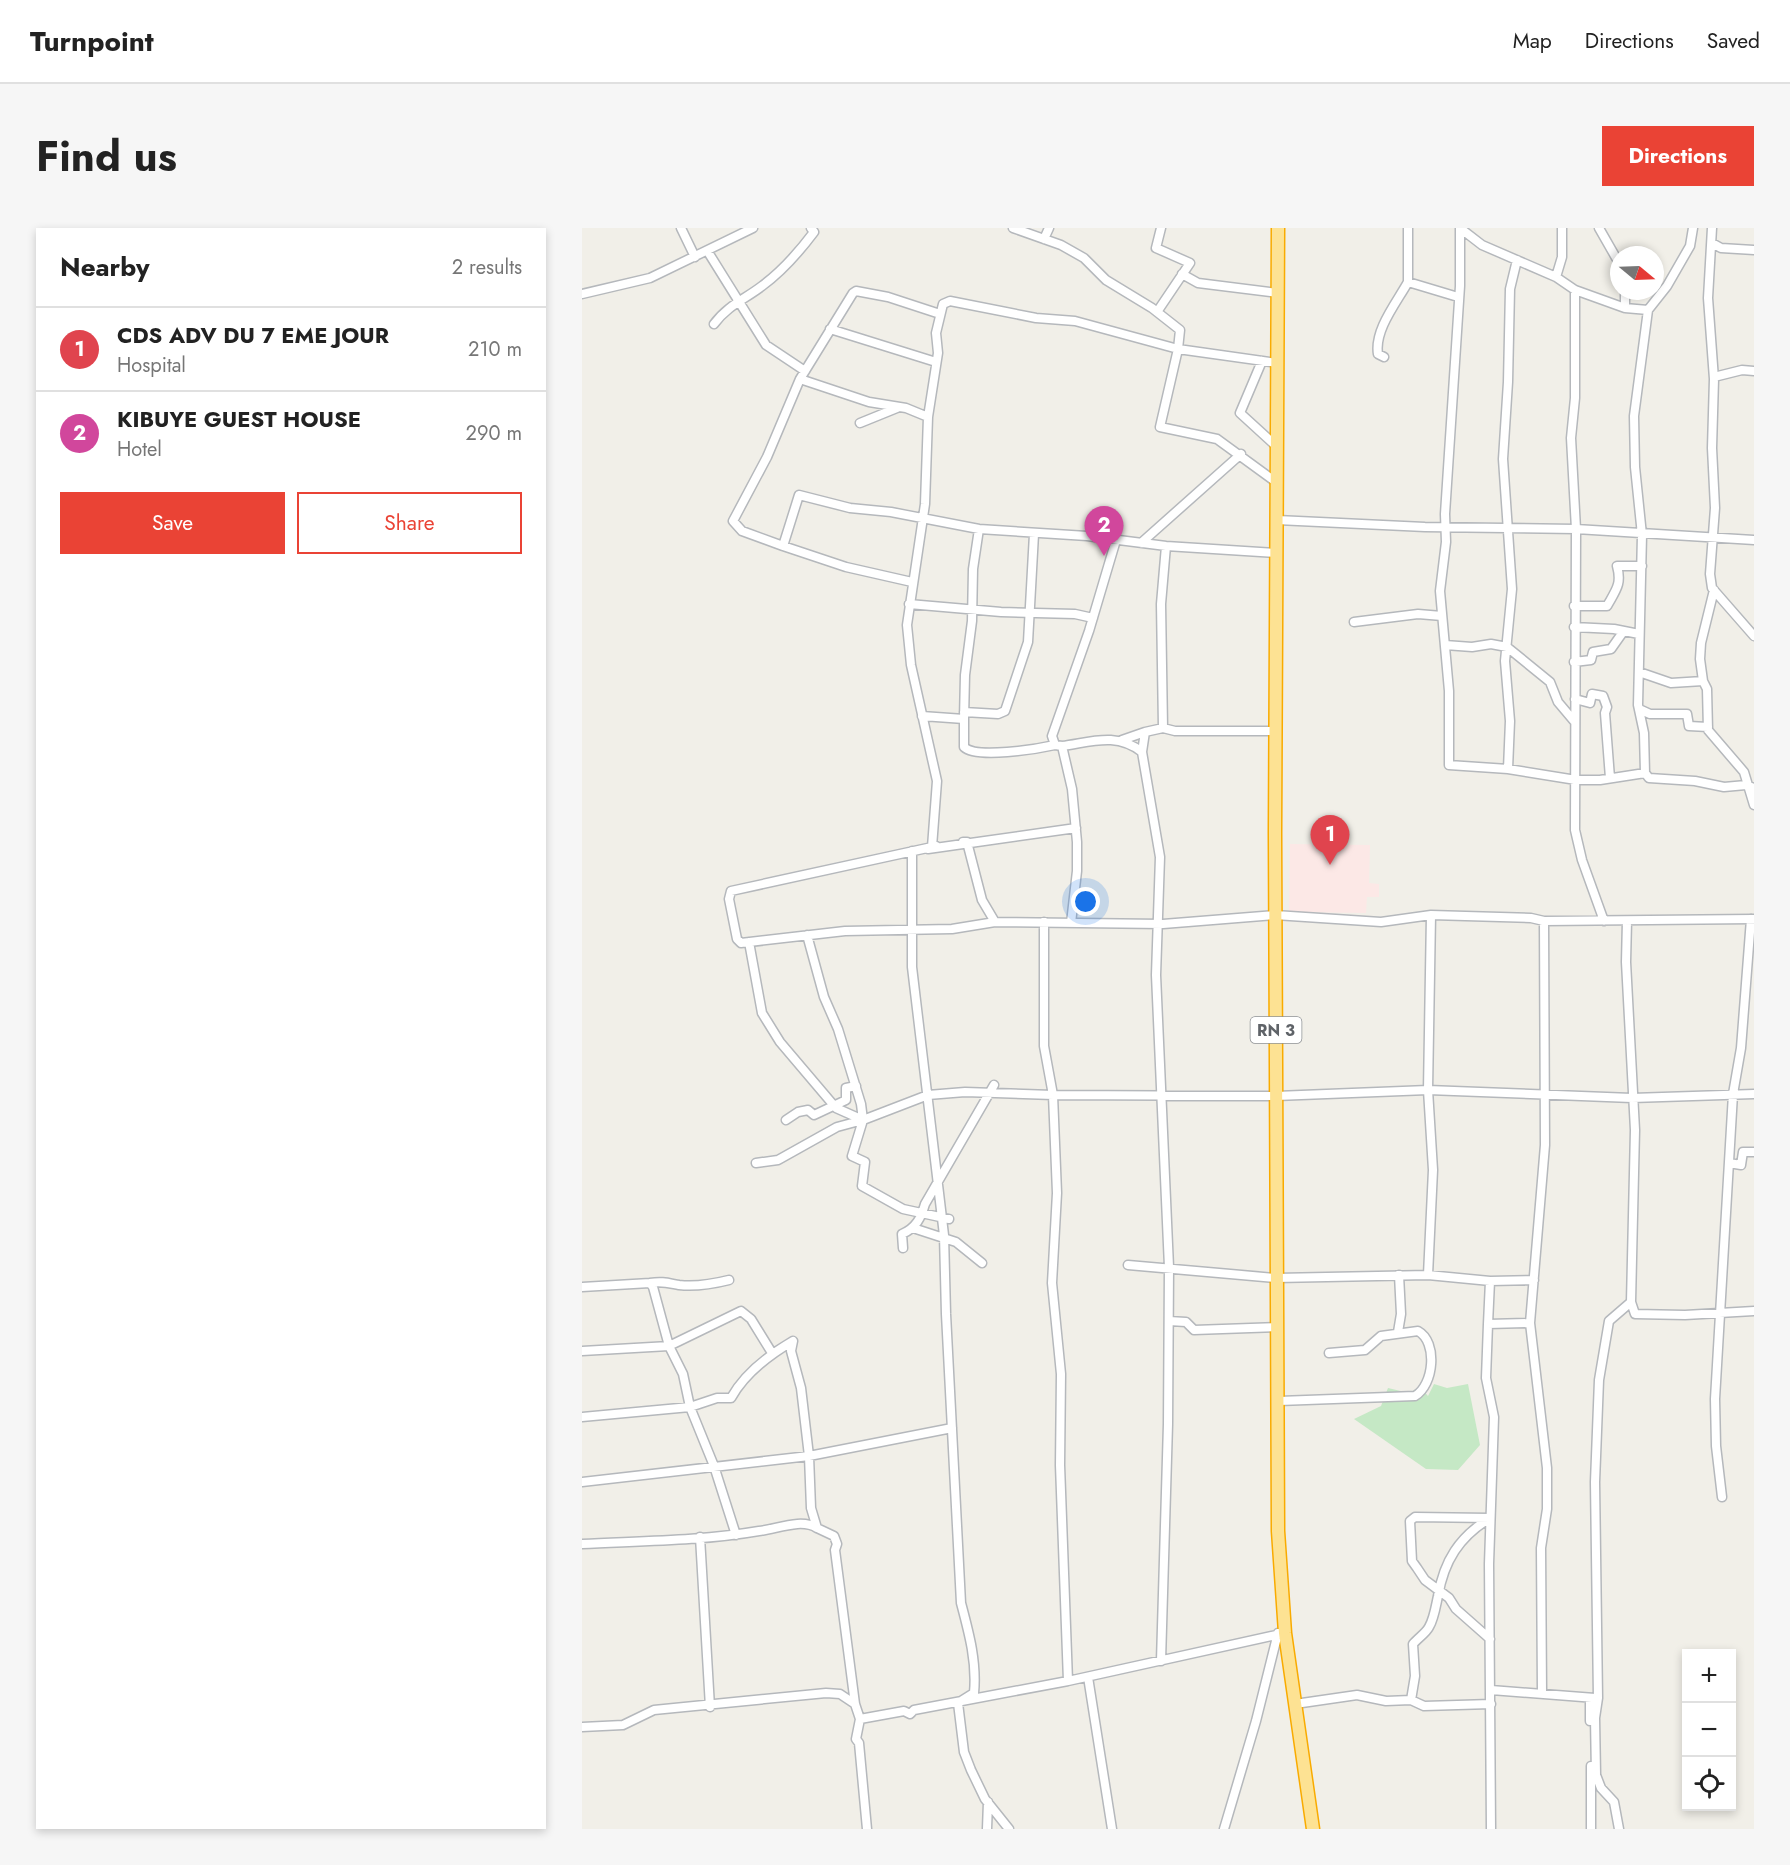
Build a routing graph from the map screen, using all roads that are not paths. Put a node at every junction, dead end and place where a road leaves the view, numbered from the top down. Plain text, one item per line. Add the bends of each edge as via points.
1 (681, 228) edge
2 (753, 228) edge
3 (811, 228) edge
4 (1013, 228) edge
5 (1049, 228) edge
6 (1161, 228) edge
7 (1278, 228) edge
8 (1408, 228) edge
9 (1460, 228) edge
10 (1562, 228) edge
11 (1599, 228) edge
12 (1693, 228) edge
13 (1712, 228) edge
14 (1044, 239) junction
15 (1712, 243) junction
16 (1610, 247) edge
17 (1754, 250) edge
18 (708, 252) junction
19 (695, 257) junction
20 (1517, 260) junction
21 (1182, 274) junction
22 (1557, 277) junction
23 (1408, 282) junction
24 (1575, 291) junction
25 (1278, 293) junction
26 (582, 294) edge
27 (1458, 297) junction
28 (737, 300) junction
29 (1626, 300) edge
30 (1626, 308) junction
31 (1648, 310) junction
32 (1157, 312) junction
33 (940, 314) junction
34 (714, 324) dead end
35 (830, 329) junction
36 (1178, 349) junction
37 (1384, 357) dead end
38 (1262, 361) junction
39 (936, 362) junction
40 (1277, 363) junction
41 (805, 370) junction
42 (1754, 371) edge
43 (1714, 377) junction
44 (800, 380) junction
45 (900, 407) junction
46 (928, 417) junction
47 (860, 423) dead end
48 (1275, 445) junction
49 (1241, 454) junction
50 (1276, 482) junction
51 (921, 517) junction
52 (1277, 519) junction
53 (1445, 526) junction
54 (1507, 527) junction
55 (979, 529) junction
56 (1576, 529) junction
57 (1034, 534) junction
58 (1642, 535) junction
59 (1713, 538) junction
60 (1116, 540) junction
61 (1754, 540) edge
62 (1141, 543) junction
63 (783, 546) junction
64 (1166, 546) junction
65 (1277, 553) junction
66 (1642, 566) junction
67 (912, 582) junction
68 (1714, 590) junction
69 (909, 604) junction
70 (1574, 606) junction
71 (972, 609) junction
72 (1030, 612) junction
73 (1442, 616) junction
74 (1093, 618) junction
75 (1354, 622) dead end
76 (1574, 627) junction
77 (1623, 632) junction
78 (1639, 634) junction
79 (1754, 637) edge
80 (1445, 645) junction
81 (1507, 647) junction
82 (1574, 662) junction
83 (1639, 672) junction
84 (1702, 681) junction
85 (1575, 699) junction
86 (1639, 709) junction
87 (964, 715) junction
88 (922, 716) junction
89 (1574, 721) junction
90 (1708, 727) junction
91 (1162, 728) junction
92 (1276, 731) junction
93 (1145, 732) junction
94 (1122, 740) junction
95 (1058, 746) junction
96 (1142, 752) junction
97 (1508, 769) junction
98 (1645, 773) junction
99 (1610, 778) junction
100 (1576, 780) junction
101 (1751, 787) edge
102 (1754, 805) edge
103 (1076, 828) junction
104 (968, 842) junction
105 (932, 847) junction
106 (912, 851) junction
107 (1275, 915) junction
108 (1431, 915) junction
109 (1753, 919) edge
110 (1544, 921) junction
111 (1604, 921) junction
112 (1627, 921) junction
113 (995, 922) junction
114 (1044, 922) junction
115 (1071, 923) junction
116 (1156, 924) junction
117 (914, 930) junction
118 (807, 935) junction
119 (749, 942) junction
120 (856, 1086) junction
121 (992, 1089) junction
122 (1428, 1090) junction
123 (1545, 1094) junction
124 (1733, 1094) junction
125 (928, 1095) junction
126 (1053, 1095) junction
127 (1162, 1095) junction
128 (1754, 1095) edge
129 (1276, 1096) junction
130 (1632, 1098) junction
131 (834, 1107) junction
132 (786, 1120) dead end
133 (863, 1120) junction
134 (1754, 1152) edge
135 (756, 1163) dead end
136 (1729, 1163) junction
137 (939, 1181) junction
138 (922, 1214) junction
139 (946, 1218) junction
140 (913, 1228) junction
141 (944, 1239) junction
142 (903, 1248) dead end
143 (982, 1263) dead end
144 (1128, 1265) dead end
145 (1169, 1267) junction
146 (1399, 1275) junction
147 (1428, 1275) junction
148 (1276, 1278) junction
149 (729, 1280) dead end
150 (1534, 1280) junction
151 (1490, 1281) junction
152 (650, 1283) junction
153 (582, 1287) edge
154 (1631, 1302) junction
155 (1754, 1311) edge
156 (1720, 1313) junction
157 (1168, 1320) junction
158 (1530, 1323) junction
159 (1488, 1324) junction
160 (1277, 1327) junction
161 (1398, 1332) junction
162 (669, 1346) junction
163 (582, 1351) edge
164 (772, 1353) junction
165 (1329, 1353) dead end
166 (1279, 1401) junction
167 (690, 1407) junction
168 (582, 1417) edge
169 (952, 1428) junction
170 (809, 1456) junction
171 (714, 1466) junction
172 (582, 1482) edge
173 (1722, 1497) dead end
174 (1490, 1518) junction
175 (818, 1528) junction
176 (736, 1535) junction
177 (700, 1537) junction
178 (582, 1542) edge
179 (1439, 1590) junction
180 (1281, 1633) junction
181 (1490, 1639) junction
182 (1161, 1661) junction
183 (1088, 1677) junction
184 (1068, 1681) junction
185 (1491, 1690) junction
186 (1542, 1693) junction
187 (1594, 1698) junction
188 (1411, 1700) junction
189 (855, 1704) junction
190 (958, 1704) junction
191 (1295, 1704) junction
192 (1491, 1704) junction
193 (710, 1707) junction
194 (860, 1719) junction
195 (582, 1727) edge
196 (988, 1802) junction
197 (867, 1829) edge
198 (987, 1829) edge
199 (1009, 1829) edge
200 (1112, 1829) edge
201 (1224, 1829) edge
202 (1313, 1829) edge
203 (1491, 1829) edge
204 (1591, 1829) edge
205 (1618, 1829) edge

1 - 19 street
2 - 18 street
3 - 28 street via 814,232 791,260 762,286
4 - 14 street
5 - 14 street
6 - 21 street via 1156,248 1190,262
7 - 25 highway, RN 3
8 - 23 street
9 - 20 street via 1482,244
9 - 27 street
10 - 22 street
11 - 16 street
12 - 31 street via 1690,246
13 - 15 street
14 - 32 street via 1090,261 1106,280
15 - 17 street via 1721,248
15 - 43 street via 1708,298
18 - 19 street
18 - 28 street
19 - 26 street via 642,281
20 - 22 street
20 - 54 street via 1510,289 1503,459
21 - 25 street via 1198,283
21 - 32 street
22 - 24 street
23 - 27 street
23 - 37 street via 1381,332 1376,348 1377,354
24 - 30 street
24 - 56 street via 1571,438
25 - 40 highway, RN 3
27 - 53 street
28 - 34 street
28 - 41 street via 766,345
29 - 30 street
30 - 31 street
31 - 58 street via 1634,416
32 - 36 street via 1180,330
33 - 35 street via 856,291
33 - 36 street via 943,304 950,301 1036,318 1075,321
33 - 39 street
35 - 39 street
35 - 41 street
36 - 38 street
36 - 49 street via 1160,427 1217,439
38 - 40 street
38 - 48 street via 1240,413
39 - 46 street
40 - 48 highway, RN 3
41 - 44 street
42 - 43 street
43 - 59 street
44 - 45 street via 869,402
44 - 63 street via 767,458 733,521 742,531
45 - 46 street
45 - 47 street
46 - 51 street via 927,482
48 - 50 highway, RN 3
49 - 50 street
49 - 62 street
50 - 52 highway, RN 3
51 - 55 street
51 - 63 street via 850,508 800,495
51 - 67 street
52 - 53 street
52 - 65 highway, RN 3
53 - 54 street
53 - 73 street
54 - 56 street
54 - 81 street via 1512,589
55 - 57 street
55 - 71 street
56 - 58 street
56 - 70 street
57 - 60 street
57 - 72 street
58 - 59 street
58 - 66 street
59 - 61 street
59 - 68 street via 1710,574
60 - 62 street
60 - 74 street
62 - 64 street
63 - 67 street via 846,567
64 - 65 street
64 - 91 street via 1160,613
65 - 92 highway, RN 3
66 - 70 street via 1617,566 1618,590 1607,606
66 - 78 street
67 - 69 street
68 - 79 street
68 - 84 street via 1701,643
69 - 71 street
69 - 88 street via 907,644
70 - 76 street
71 - 72 street
71 - 87 street
72 - 74 street
72 - 87 street via 1028,642 1005,711
73 - 75 street via 1418,614
73 - 80 street
74 - 95 street via 1053,731
76 - 77 street
76 - 82 street
77 - 78 street
77 - 82 street via 1611,649 1593,652 1591,660
78 - 83 street
80 - 81 street
80 - 97 street via 1449,765
81 - 89 street via 1550,682 1558,702
81 - 97 street
82 - 85 street
83 - 84 street via 1671,683
83 - 86 street
84 - 90 street via 1707,689
85 - 89 street
85 - 99 street via 1590,702 1593,694 1603,696 1607,707
86 - 90 street via 1650,714 1687,714 1689,726
86 - 98 street
87 - 88 street
87 - 95 street via 963,745 968,750 994,752
88 - 105 street via 937,781
89 - 100 street
90 - 101 street via 1744,772
91 - 92 street
91 - 93 street
92 - 107 highway, RN 3
93 - 94 street
93 - 96 street
94 - 95 street
94 - 96 street
95 - 103 street via 1072,789
96 - 116 street via 1161,857
97 - 100 street
98 - 99 street
98 - 101 street via 1649,778 1671,781
99 - 100 street
100 - 111 street via 1575,830
101 - 102 street
103 - 104 street
103 - 115 street via 1077,871
104 - 105 street
104 - 106 street
104 - 113 street via 982,900
105 - 106 street
106 - 117 street
106 - 119 street via 730,891 737,939
107 - 108 street via 1381,922
107 - 116 street
107 - 129 highway, RN 3
108 - 110 street
108 - 122 street
109 - 112 street
109 - 124 street
110 - 111 street
110 - 123 street
111 - 112 street
112 - 130 street
113 - 114 street
113 - 117 street
114 - 115 street
114 - 126 street via 1044,1046
115 - 116 street
116 - 127 street
117 - 118 street
117 - 125 street via 912,966
118 - 119 street
118 - 120 street
119 - 131 street via 762,1012 780,1042
120 - 131 street via 846,1088 846,1100
120 - 133 street
121 - 125 street
121 - 126 street
121 - 137 street
122 - 123 street
122 - 129 street
122 - 147 street via 1433,1170
123 - 130 street
123 - 150 street via 1545,1145
124 - 128 street
124 - 130 street
124 - 136 street
125 - 133 street
125 - 137 street
126 - 127 street
126 - 184 street via 1057,1193 1052,1283 1061,1374 1060,1465
127 - 129 street
127 - 145 street
129 - 148 highway, RN 3
130 - 154 street via 1635,1130
131 - 132 street via 814,1114 808,1110 798,1112
131 - 133 street
133 - 135 street via 837,1127 778,1160
133 - 138 street via 852,1156 865,1162 862,1186 903,1209
134 - 136 street via 1743,1152 1741,1165
136 - 156 street
137 - 138 street
137 - 139 street
138 - 139 street
138 - 140 street
139 - 141 street
140 - 141 street
140 - 142 street via 903,1234
141 - 143 street via 956,1242
141 - 169 street
144 - 145 street
145 - 148 street
145 - 157 street
146 - 147 street
146 - 148 street
146 - 161 street
147 - 151 street
148 - 160 highway, RN 3
149 - 152 street via 709,1285 664,1280
150 - 151 street
150 - 158 street
151 - 159 street
152 - 153 street
152 - 162 street
154 - 156 street via 1635,1314
154 - 187 street via 1609,1321 1599,1380 1594,1482
155 - 156 street
156 - 173 street via 1715,1399
157 - 160 street via 1186,1322 1194,1330
157 - 182 street
158 - 159 street
158 - 186 street via 1547,1468 1547,1509 1541,1548
159 - 174 street via 1486,1378 1494,1417
160 - 166 highway, RN 3
161 - 165 street via 1381,1336 1365,1350
161 - 166 street via 1418,1331 1427,1340 1431,1371 1420,1393
162 - 163 street
162 - 164 street via 741,1311 751,1319
162 - 167 street via 682,1374
164 - 167 street via 738,1384 731,1398 717,1398
164 - 170 street via 793,1341 791,1351 801,1388
166 - 180 highway, RN 3
167 - 168 street
167 - 171 street
169 - 170 street
169 - 190 street via 961,1603 975,1679 974,1693
170 - 171 street
170 - 175 street via 811,1508
171 - 172 street
171 - 176 street
174 - 179 street via 1469,1532 1450,1555
174 - 179 street via 1415,1516 1410,1521 1412,1561 1425,1580
174 - 181 street
175 - 176 street via 800,1524
175 - 189 street via 834,1536 837,1544
176 - 177 street
177 - 178 street
177 - 193 street
179 - 181 street
179 - 188 street via 1430,1627 1413,1644 1415,1676
180 - 182 street
180 - 191 highway, RN 3
180 - 201 street
181 - 185 street
182 - 183 street
183 - 184 street
183 - 200 street
184 - 190 street
185 - 186 street
185 - 192 street
186 - 187 street
187 - 204 street
187 - 205 street via 1596,1775 1601,1788 1614,1802
188 - 191 street via 1386,1701 1357,1695
188 - 192 street via 1424,1706
189 - 193 street via 840,1694 826,1694
189 - 194 street
190 - 194 street
190 - 196 street via 964,1752
191 - 202 highway, RN 3
192 - 203 street
193 - 195 street via 654,1710 623,1725
194 - 197 street via 856,1739
196 - 198 street
196 - 199 street

